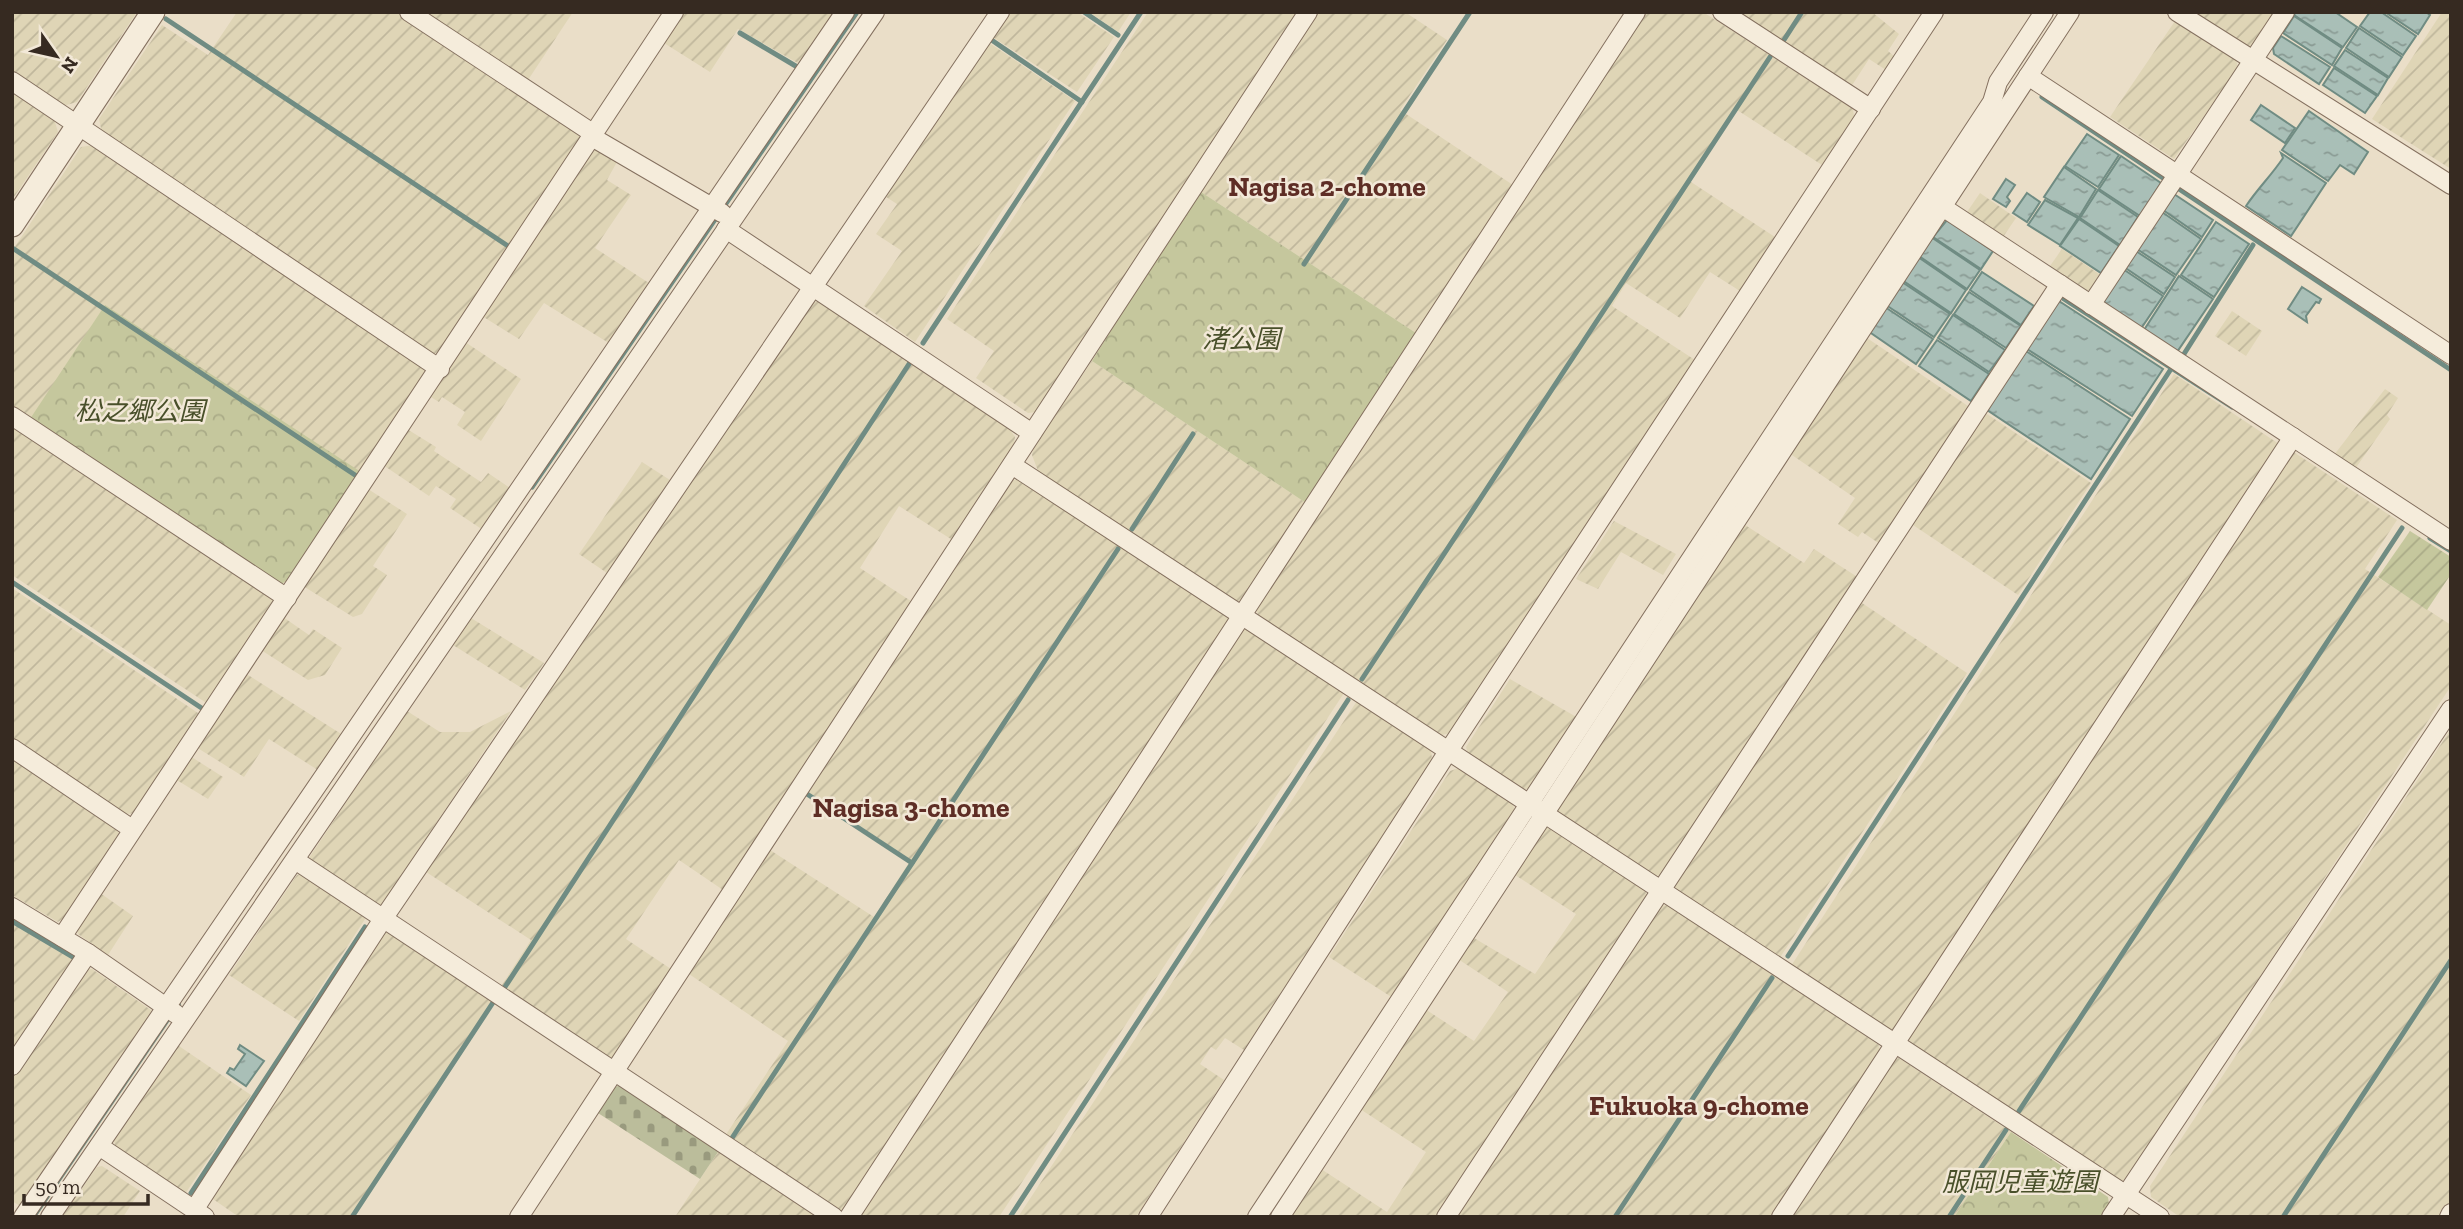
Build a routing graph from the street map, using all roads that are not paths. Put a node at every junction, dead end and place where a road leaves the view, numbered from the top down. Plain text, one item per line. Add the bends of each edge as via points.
1 (153, 12) edge
2 (409, 12) edge
3 (674, 12) edge
4 (845, 12) edge
5 (875, 12) edge
6 (1000, 12) edge
7 (1308, 12) edge
8 (1636, 12) edge
9 (1722, 12) edge
10 (1934, 12) edge
11 (2044, 12) edge
12 (2070, 12) edge
13 (2177, 12) edge
14 (2285, 12) edge
15 (2253, 61) junction
16 (2028, 76) junction
17 (12, 81) edge
18 (1871, 109) junction
19 (79, 125) junction
20 (593, 136) junction
21 (2177, 172) junction
22 (2451, 185) edge
23 (1944, 208) junction
24 (723, 216) junction
25 (12, 225) edge
26 (2060, 284) junction
27 (813, 286) junction
28 (2091, 304) junction
29 (2451, 355) edge
30 (440, 369) junction
31 (12, 416) edge
32 (1032, 433) junction
33 (2293, 437) junction
34 (1012, 465) junction
35 (2451, 541) edge
36 (287, 598) junction
37 (1242, 616) junction
38 (2451, 709) edge
39 (12, 748) edge
40 (1449, 750) junction
41 (1528, 804) junction
42 (1545, 815) junction
43 (132, 829) junction
44 (295, 860) junction
45 (1661, 891) junction
46 (12, 906) edge
47 (383, 919) junction
48 (62, 937) junction
49 (88, 953) junction
50 (177, 1014) junction
51 (1895, 1044) junction
52 (12, 1066) edge
53 (615, 1072) junction
54 (99, 1146) junction
55 (2125, 1194) junction
56 (200, 1213) edge
57 (23, 1217) edge
58 (50, 1217) edge
59 (519, 1217) edge
60 (834, 1217) edge
61 (849, 1217) edge
62 (1148, 1217) edge
63 (1257, 1217) edge
64 (1280, 1217) edge
65 (1446, 1217) edge
66 (1781, 1217) edge
67 (2111, 1217) edge
68 (2160, 1217) edge

1 - 19 street
2 - 20 street
3 - 20 street
4 - 24 street
5 - 24 street
6 - 27 street
7 - 32 street
8 - 37 street
9 - 18 street
10 - 18 street
11 - 41 street via 1998,82 1992,102
12 - 16 street
13 - 15 street
14 - 15 street
15 - 21 street
15 - 22 street
16 - 21 street
16 - 23 street
17 - 19 street
18 - 40 street
19 - 25 street
19 - 30 street
20 - 24 street
20 - 30 street
21 - 28 street
21 - 29 street
23 - 26 street
23 - 42 street
24 - 27 street
24 - 44 street
24 - 50 street
26 - 28 street
26 - 45 street
27 - 32 street
27 - 47 street
28 - 33 street
30 - 36 street
31 - 36 street
32 - 34 street
33 - 35 street
33 - 51 street
34 - 37 street
34 - 53 street
36 - 43 street
37 - 40 street
37 - 61 street
38 - 55 street
39 - 43 street
40 - 41 street
40 - 62 street
41 - 42 street
41 - 63 street
42 - 45 street
42 - 64 street
43 - 48 street
44 - 47 street
44 - 50 street
45 - 51 street
45 - 65 street
46 - 48 street
47 - 53 street
47 - 56 street
48 - 49 street
49 - 50 street
49 - 52 street
50 - 54 street
50 - 57 street
51 - 55 street
51 - 66 street
53 - 59 street
53 - 60 street
54 - 56 street
54 - 58 street
55 - 67 street
55 - 68 street

